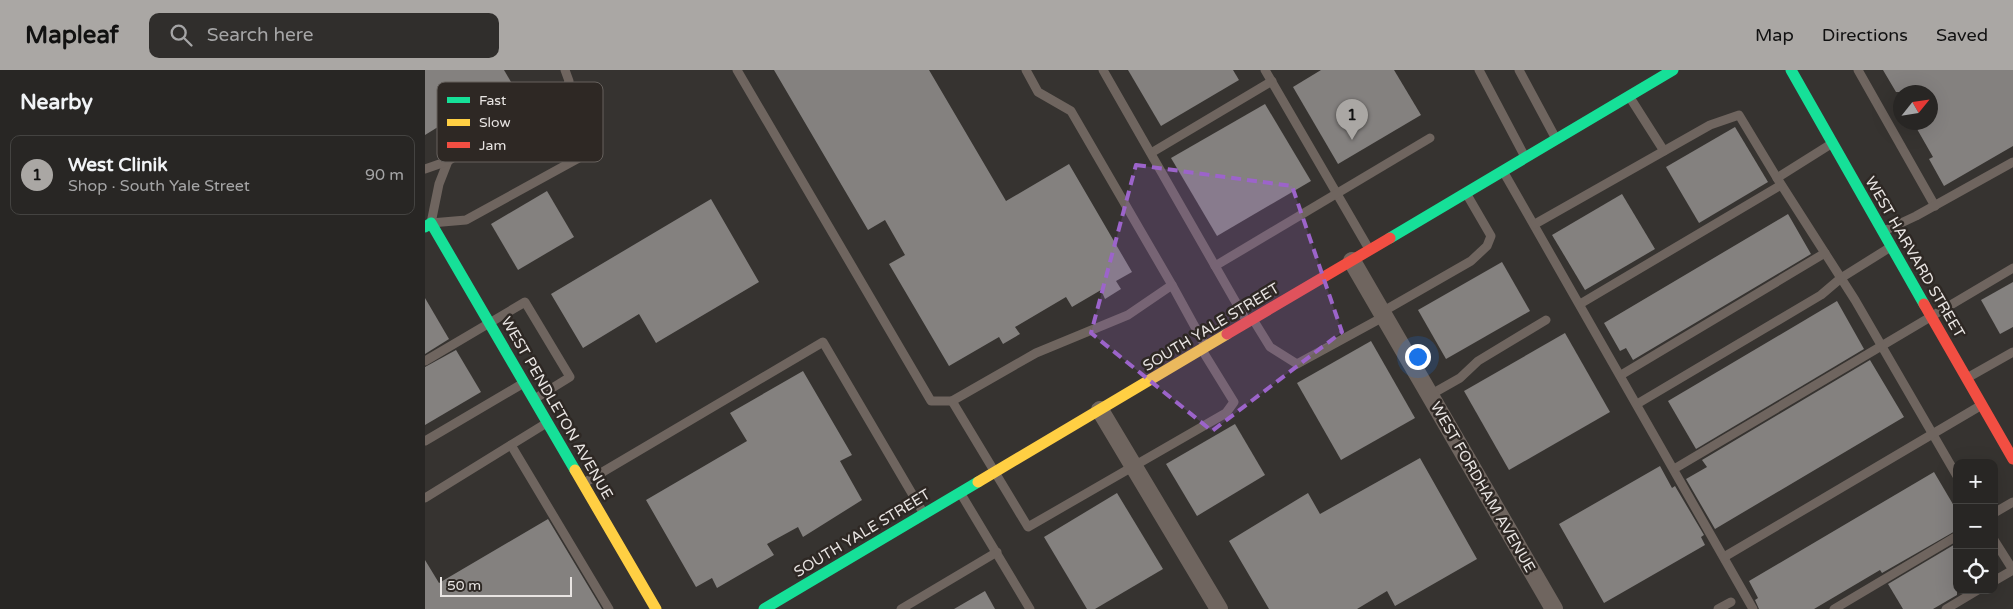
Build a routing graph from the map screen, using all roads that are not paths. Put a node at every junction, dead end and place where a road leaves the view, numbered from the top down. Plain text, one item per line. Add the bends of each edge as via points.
1 (565, 70) edge
2 (737, 70) edge
3 (1026, 70) edge
4 (1103, 70) edge
5 (1265, 70) edge
6 (1479, 70) edge
7 (1519, 70) edge
8 (1649, 70) edge
9 (1673, 70) edge
10 (1792, 70) edge
11 (1858, 70) edge
12 (1655, 81) junction
13 (569, 82) edge
14 (1272, 82) junction
15 (1629, 96) junction
16 (1430, 138) dead end
17 (1557, 139) junction
18 (1833, 143) junction
19 (1665, 151) junction
20 (1151, 153) junction
21 (1525, 158) junction
22 (445, 162) edge
23 (448, 162) edge
24 (572, 162) edge
25 (2013, 162) edge
26 (425, 169) edge
27 (1503, 171) junction
28 (1779, 181) junction
29 (1338, 193) junction
30 (1466, 193) junction
31 (1935, 206) junction
32 (1535, 224) junction
33 (428, 225) edge
34 (1883, 231) junction
35 (1892, 246) junction
36 (1370, 250) junction
37 (1825, 253) junction
38 (1352, 261) junction
39 (1215, 266) junction
40 (2013, 268) edge
41 (1841, 278) junction
42 (1172, 285) junction
43 (1580, 304) junction
44 (1383, 314) junction
45 (1931, 315) junction
46 (1546, 320) dead end
47 (1250, 321) junction
48 (489, 323) junction
49 (1882, 347) junction
50 (1204, 348) junction
51 (2013, 352) edge
52 (425, 361) edge
53 (1621, 375) junction
54 (1967, 378) junction
55 (524, 382) junction
56 (1430, 395) junction
57 (534, 399) junction
58 (952, 401) junction
59 (1637, 404) junction
60 (1982, 404) junction
61 (1100, 410) junction
62 (547, 422) junction
63 (1933, 434) junction
64 (425, 441) edge
65 (511, 445) junction
66 (2013, 459) edge
67 (1134, 465) junction
68 (1674, 469) junction
69 (1953, 469) edge
70 (994, 473) junction
71 (583, 484) junction
72 (960, 492) junction
73 (425, 498) edge
74 (2013, 502) edge
75 (1998, 511) edge
76 (924, 514) junction
77 (1953, 538) edge
78 (1998, 546) edge
79 (997, 552) junction
80 (1724, 557) junction
81 (2013, 570) edge
82 (1998, 579) edge
83 (1971, 594) edge
84 (1731, 602) dead end
85 (609, 609) edge
86 (656, 609) edge
87 (764, 609) edge
88 (901, 609) edge
89 (1030, 609) edge
90 (1219, 609) edge
91 (1554, 609) edge
92 (1718, 609) edge
93 (1753, 609) edge
94 (1834, 609) edge
95 (1946, 609) edge

1 - 13 lane
2 - 58 lane via 931,401
3 - 42 lane via 1038,92 1071,111
4 - 20 lane
5 - 14 lane
6 - 21 lane
7 - 17 lane
8 - 12 lane
9 - 12 street, SOUTH YALE STREET
10 - 18 street, WEST HARVARD STREET
11 - 31 lane
12 - 15 street, SOUTH YALE STREET
14 - 20 lane
14 - 29 lane
15 - 17 street, SOUTH YALE STREET
15 - 19 lane
16 - 29 lane
17 - 21 street, SOUTH YALE STREET
18 - 28 lane
18 - 34 street, WEST HARVARD STREET
19 - 28 lane via 1710,125 1739,116
19 - 32 lane
20 - 39 lane
21 - 27 street, SOUTH YALE STREET
22 - 26 lane
23 - 33 lane
24 - 33 lane via 466,220
25 - 31 lane
27 - 30 street, SOUTH YALE STREET
27 - 32 lane
28 - 37 lane
28 - 43 lane
29 - 36 lane
29 - 39 lane
30 - 36 street, SOUTH YALE STREET
30 - 44 lane via 1491,236 1487,246 1471,261
31 - 34 lane
32 - 43 lane
33 - 48 street, WEST PENDLETON AVENUE
34 - 35 street, WEST HARVARD STREET
35 - 41 lane
35 - 45 street, WEST HARVARD STREET
36 - 38 street, SOUTH YALE STREET
37 - 41 lane
37 - 53 lane
38 - 44 street, WEST FORDHAM AVENUE
38 - 47 street, SOUTH YALE STREET
39 - 47 lane
40 - 45 lane
41 - 49 lane
41 - 59 lane via 1821,295
42 - 50 lane
42 - 58 lane via 1128,314 1035,353
43 - 53 lane
44 - 47 lane via 1297,364 1270,347
44 - 56 street, WEST FORDHAM AVENUE
45 - 49 lane
45 - 54 street, WEST HARVARD STREET
46 - 56 lane
47 - 50 street, SOUTH YALE STREET
48 - 52 lane
48 - 55 street, WEST PENDLETON AVENUE
48 - 57 lane via 525,302 570,377
49 - 63 lane
49 - 68 lane
50 - 61 street, SOUTH YALE STREET
50 - 67 lane via 1234,402 1226,413
51 - 54 lane
53 - 59 lane
54 - 60 street, WEST HARVARD STREET
55 - 57 street, WEST PENDLETON AVENUE
55 - 64 lane
56 - 91 street, WEST FORDHAM AVENUE
57 - 62 street, WEST PENDLETON AVENUE
58 - 70 lane
59 - 68 lane
60 - 63 lane
60 - 66 street, WEST HARVARD STREET
61 - 67 street
61 - 70 street, SOUTH YALE STREET
62 - 65 lane
62 - 71 street, WEST PENDLETON AVENUE
63 - 69 lane
63 - 80 lane
65 - 73 lane
65 - 85 lane
67 - 70 lane via 1028,527
67 - 90 street
68 - 80 lane
70 - 72 street, SOUTH YALE STREET
71 - 76 lane via 823,342
71 - 86 street, WEST PENDLETON AVENUE
72 - 76 street, SOUTH YALE STREET
72 - 79 lane
74 - 75 lane
76 - 87 street, SOUTH YALE STREET
77 - 94 lane
78 - 81 lane
79 - 88 lane
79 - 89 lane
80 - 93 lane
81 - 82 lane
83 - 95 lane
84 - 92 lane

